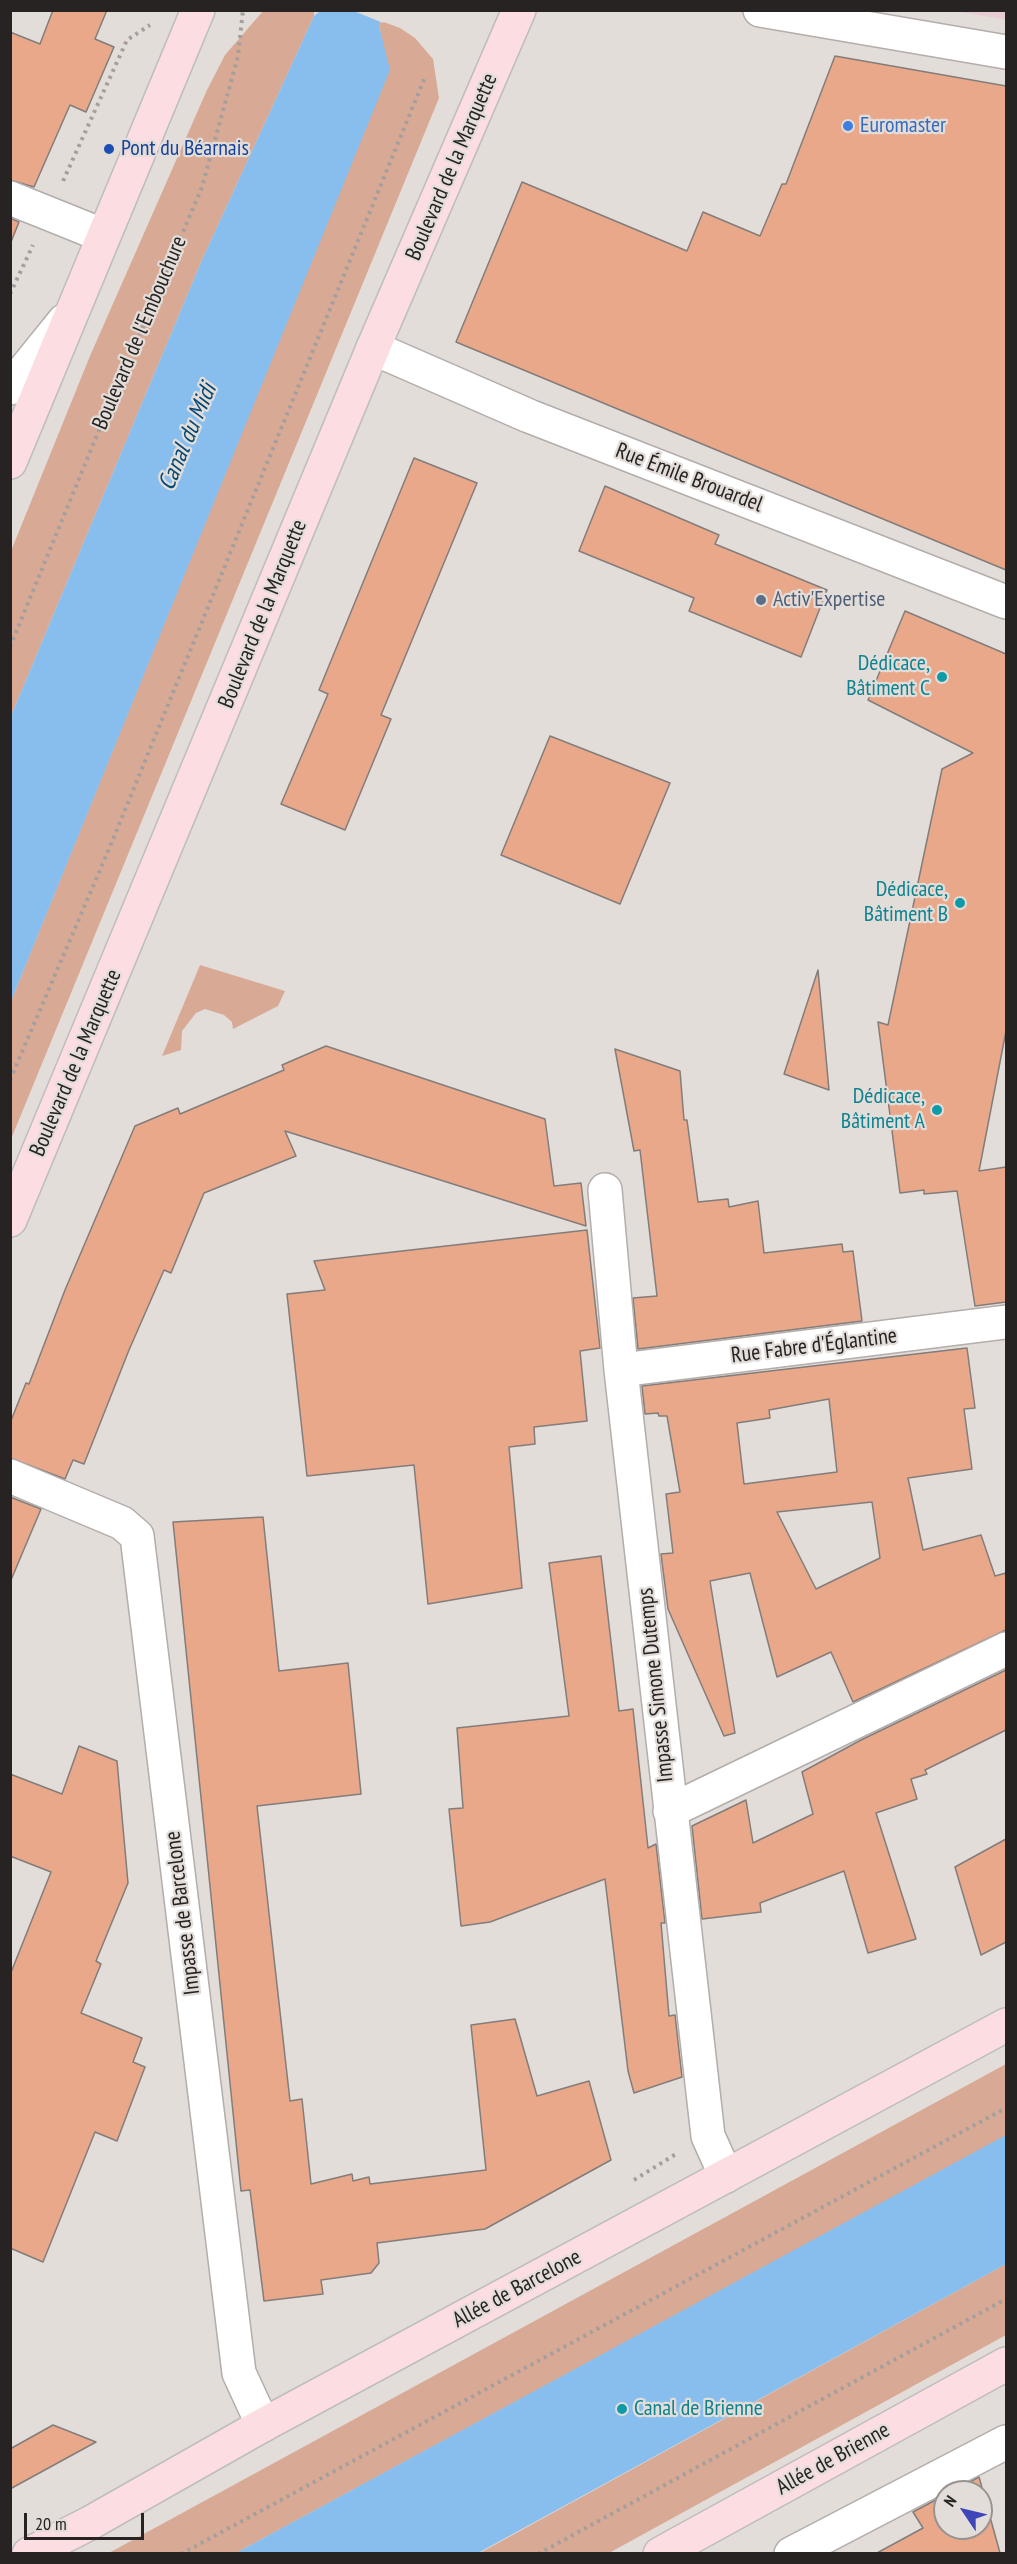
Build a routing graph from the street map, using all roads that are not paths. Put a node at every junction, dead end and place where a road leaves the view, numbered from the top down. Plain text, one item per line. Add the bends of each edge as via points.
1 (198, 10) edge
2 (519, 10) edge
3 (759, 10) edge
4 (1006, 52) edge
5 (10, 198) edge
6 (102, 235) junction
7 (72, 310) junction
8 (373, 348) junction
9 (10, 388) edge
10 (10, 462) edge
11 (1006, 602) edge
12 (605, 1190) dead end
13 (10, 1220) edge
14 (1006, 1322) edge
15 (621, 1370) junction
16 (10, 1476) edge
17 (1006, 1649) edge
18 (670, 1811) junction
19 (1006, 2025) edge
20 (726, 2176) junction
21 (1004, 2374) edge
22 (263, 2425) junction
23 (1006, 2442) edge
24 (29, 2553) edge
25 (660, 2553) edge
26 (791, 2553) edge

1 - 6 main road
2 - 8 main road, Boulevard de la Marquette
3 - 4 street
5 - 6 street via 53,202
6 - 7 main road
7 - 9 street
7 - 10 main road
8 - 11 street, Rue Émile Brouardel via 529,416
8 - 13 main road, Boulevard de la Marquette
12 - 15 street, Impasse Simone Dutemps
14 - 15 street, Rue Fabre d'Églantine
15 - 18 street, Impasse Simone Dutemps
16 - 22 street, Impasse de Barcelone via 122,1522 137,1536 239,2373
17 - 18 street
18 - 20 street, Impasse Simone Dutemps via 708,2136
19 - 20 main road, Allée de Barcelone
20 - 22 main road, Allée de Barcelone
21 - 25 main road, Allée de Brienne
22 - 24 main road, Allée de Barcelone
23 - 26 street

